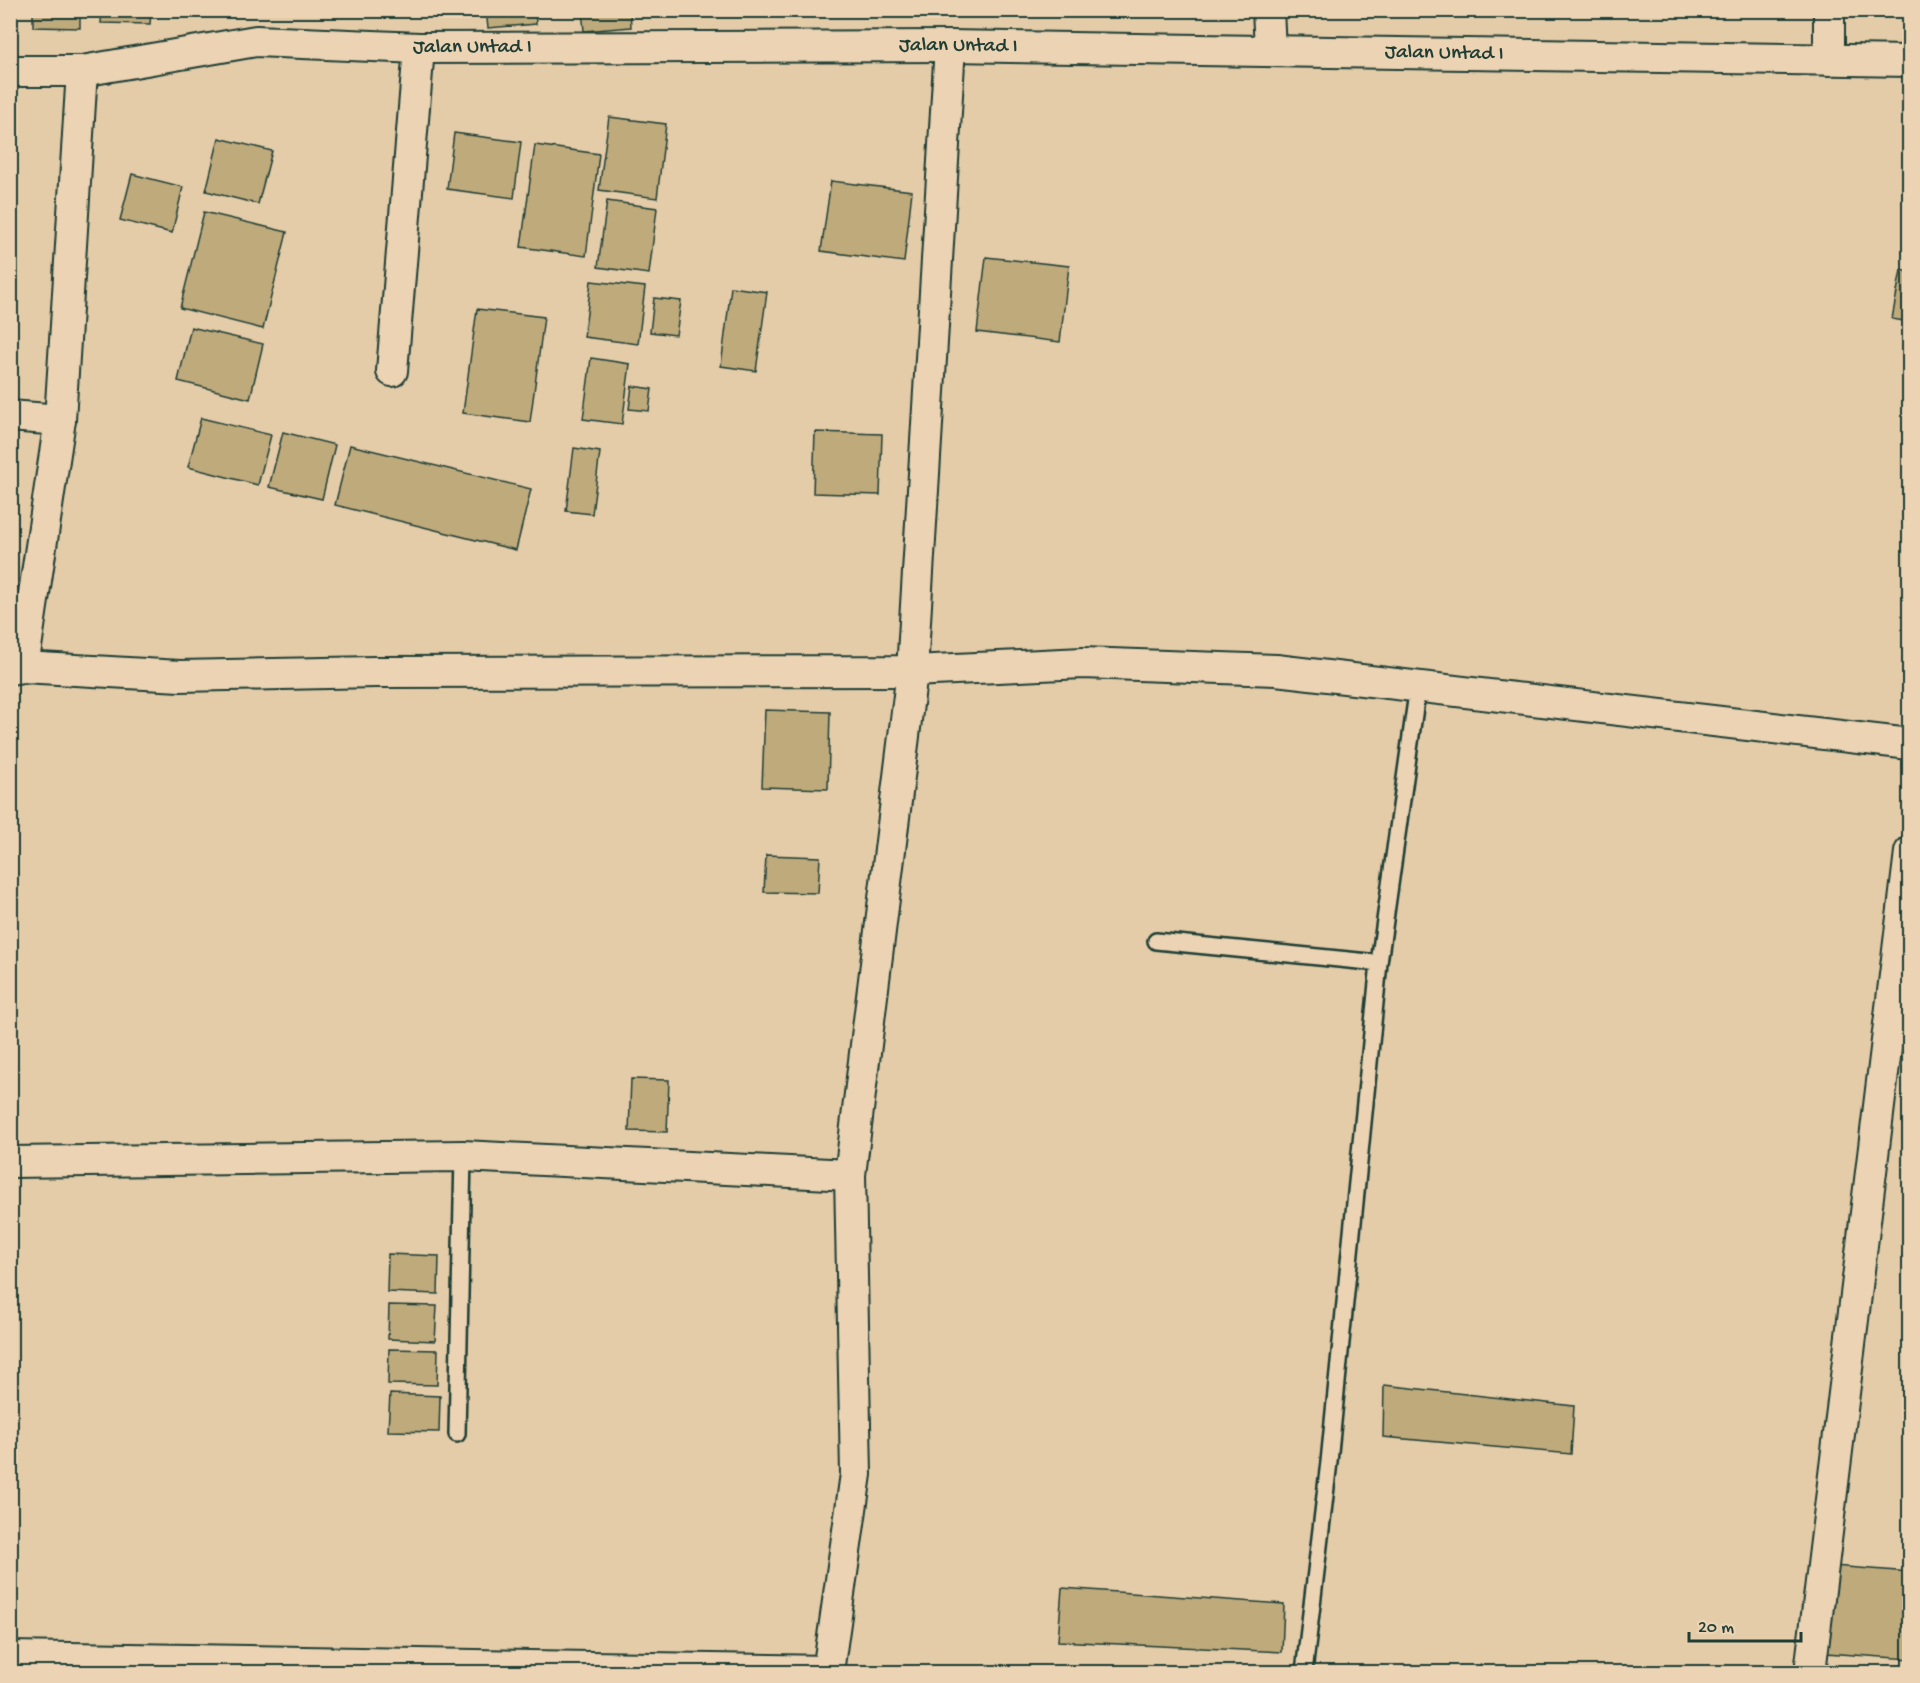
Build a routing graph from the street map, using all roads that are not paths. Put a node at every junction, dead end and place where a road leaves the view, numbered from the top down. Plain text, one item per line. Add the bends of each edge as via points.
1 (1268, 10) edge
2 (1829, 10) edge
3 (950, 46) junction
4 (419, 48) junction
5 (1270, 50) junction
6 (1829, 60) junction
7 (1910, 61) edge
8 (10, 71) edge
9 (81, 71) junction
10 (393, 371) dead end
11 (10, 416) edge
12 (60, 420) junction
13 (17, 668) edge
14 (912, 671) junction
15 (1418, 686) junction
16 (1910, 744) edge
17 (1910, 852) edge
18 (1156, 940) dead end
19 (1379, 963) junction
20 (463, 1156) junction
21 (10, 1162) edge
22 (850, 1175) junction
23 (457, 1434) dead end
24 (10, 1658) edge
25 (829, 1672) edge
26 (1304, 1672) edge
27 (1809, 1672) edge

1 - 5 street
2 - 6 street
3 - 4 street, Jalan Untad I
3 - 5 street, Jalan Untad I
3 - 14 street
4 - 9 street, Jalan Untad I via 256,40
4 - 10 street
5 - 6 street, Jalan Untad I
6 - 7 street, Jalan Untad I
8 - 9 street, Jalan Untad I
9 - 12 street
11 - 12 street
12 - 13 street
13 - 14 street via 180,676
14 - 15 street via 1083,663 1276,670
14 - 22 street
15 - 16 street
15 - 19 lane
17 - 27 street
18 - 19 lane
19 - 26 lane
20 - 21 street
20 - 22 street
20 - 23 lane
22 - 25 street via 856,1474
24 - 25 street

